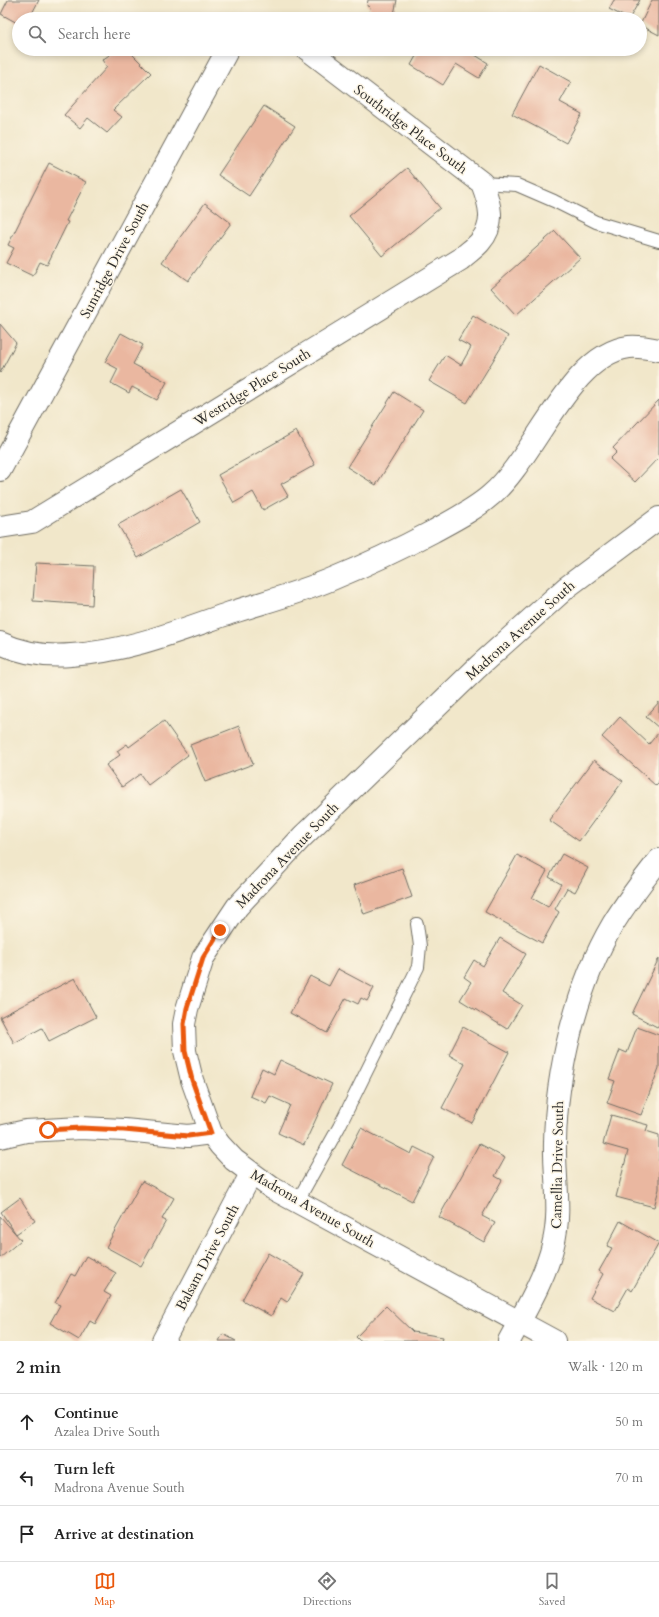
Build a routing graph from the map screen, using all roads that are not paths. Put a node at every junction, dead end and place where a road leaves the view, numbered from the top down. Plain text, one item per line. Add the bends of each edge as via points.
1 (224, 56) edge
2 (316, 56) edge
3 (482, 183) junction
4 (490, 224) joint
5 (659, 241) edge
6 (659, 350) edge
7 (0, 470) edge
8 (659, 518) edge
9 (0, 527) edge
10 (0, 643) edge
11 (659, 860) edge
12 (417, 924) dead end
13 (211, 1133) junction
14 (0, 1137) edge
15 (251, 1174) junction
16 (297, 1202) junction
17 (514, 1332) edge
18 (163, 1341) edge
19 (554, 1341) edge

1 - 7 street, Sunridge Drive South
2 - 3 street, Southridge Place South
3 - 4 street, Southridge Place South via 491,213
3 - 5 lane via 517,185 596,222
4 - 9 street, Westridge Place South via 480,242 461,259 32,522
6 - 10 street via 628,347 599,360 571,386 509,478 490,496 452,521 400,549 330,580 123,648 71,655 39,655
8 - 13 street, Madrona Avenue South via 567,587 480,665 302,837 236,907 203,958 184,1024 185,1051 192,1080
11 - 17 street, Camellia Drive South via 637,887 613,924 591,968 578,1005 558,1096 555,1143 558,1218 553,1246
12 - 16 lane via 420,946 418,967 340,1127
13 - 14 street via 188,1136 81,1128 26,1132
13 - 15 street, Madrona Avenue South via 234,1160
15 - 16 street, Madrona Avenue South
15 - 18 street, Balsam Drive South
16 - 17 street, Madrona Avenue South
17 - 19 street, Madrona Avenue South

